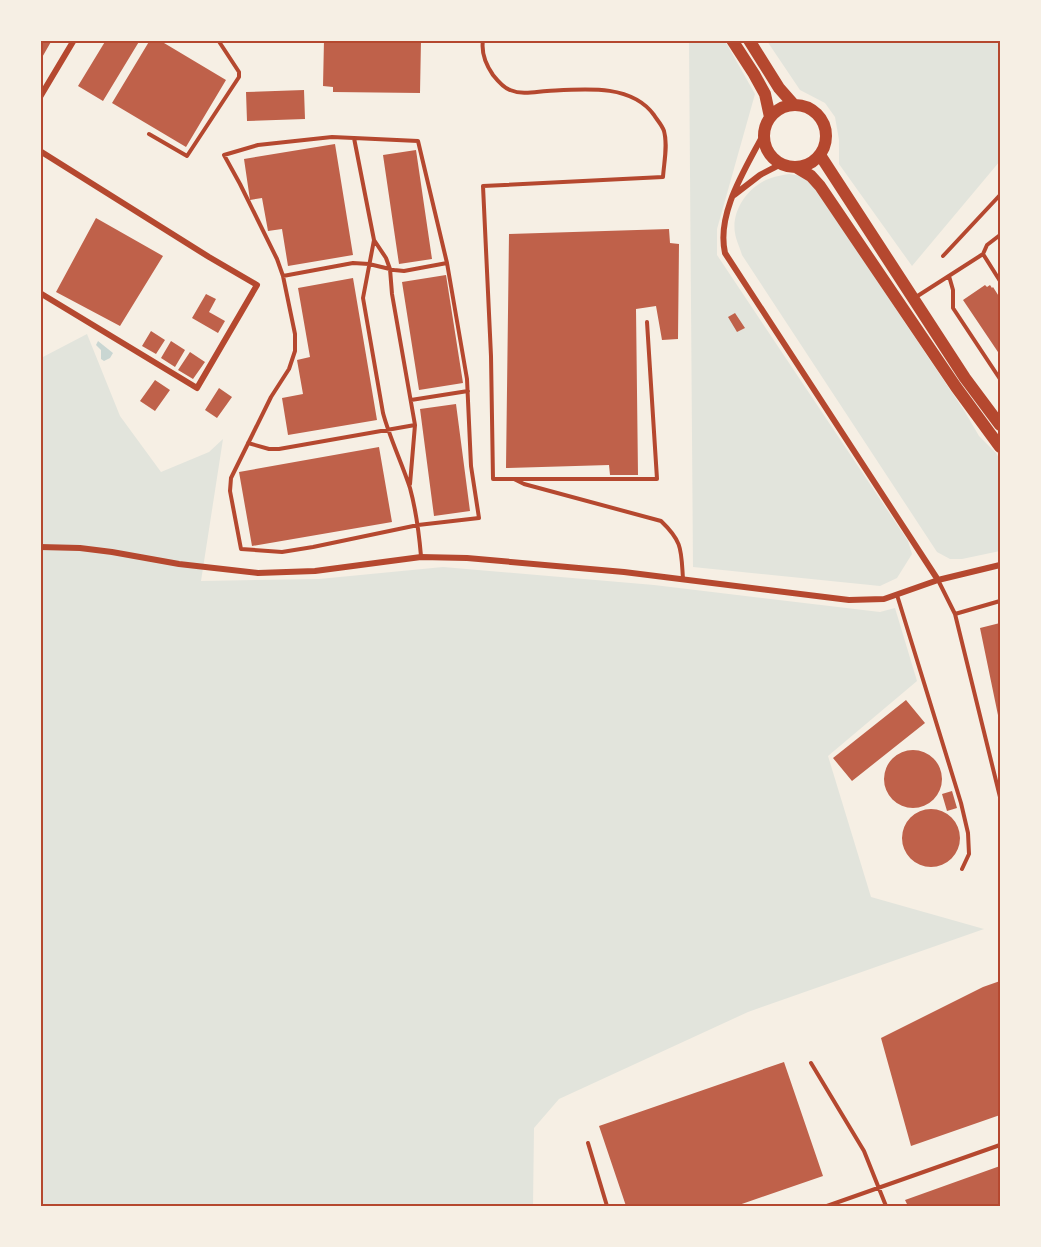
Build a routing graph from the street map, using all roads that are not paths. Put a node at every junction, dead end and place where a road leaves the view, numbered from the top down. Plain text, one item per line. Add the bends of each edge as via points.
1 (74, 40) edge
2 (218, 40) edge
3 (483, 40) edge
4 (732, 40) edge
5 (749, 40) edge
6 (40, 97) edge
7 (794, 105) junction
8 (770, 117) junction
9 (764, 133) junction
10 (149, 134) dead end
11 (354, 138) junction
12 (40, 151) edge
13 (820, 155) junction
14 (781, 164) junction
15 (796, 167) junction
16 (1000, 195) edge
17 (732, 197) junction
18 (1000, 235) edge
19 (374, 240) junction
20 (983, 254) junction
21 (943, 256) dead end
22 (447, 263) junction
23 (369, 264) junction
24 (390, 269) junction
25 (283, 276) junction
26 (949, 276) junction
27 (1000, 281) edge
28 (40, 293) edge
29 (913, 299) junction
30 (647, 322) dead end
31 (1000, 379) edge
32 (468, 391) junction
33 (411, 400) junction
34 (415, 425) junction
35 (1000, 425) edge
36 (388, 430) junction
37 (248, 443) junction
38 (1000, 447) edge
39 (513, 478) junction
40 (410, 487) junction
41 (418, 525) junction
42 (40, 547) edge
43 (422, 557) junction
44 (1000, 565) edge
45 (682, 579) junction
46 (938, 580) junction
47 (897, 596) junction
48 (1000, 601) edge
49 (955, 614) junction
50 (1000, 797) edge
51 (962, 869) dead end
52 (811, 1063) dead end
53 (588, 1143) dead end
54 (1000, 1146) edge
55 (880, 1188) junction
56 (607, 1206) edge
57 (827, 1206) edge
58 (886, 1206) edge

1 - 6 street
2 - 10 lane via 239,76 187,156
3 - 39 lane via 485,62 507,90 591,90 630,95 647,106 663,128 665,139 663,177 483,186 493,479
4 - 8 main road via 765,94
5 - 7 main road
7 - 8 main road
7 - 13 main road via 813,111 825,127
8 - 9 main road
9 - 14 main road via 769,154
9 - 17 street
11 - 19 lane
11 - 22 lane via 418,141
11 - 25 lane via 258,145 224,155
12 - 28 street via 257,285 197,387
13 - 15 main road via 807,165
13 - 29 main road
14 - 15 main road
14 - 17 street
15 - 38 main road via 820,186
16 - 21 lane
17 - 46 street via 722,241 724,254
18 - 20 lane via 987,245
19 - 23 lane
19 - 24 lane
20 - 26 lane
20 - 27 lane
22 - 24 lane via 404,271
22 - 32 lane
23 - 24 lane
23 - 25 lane via 353,263
23 - 36 lane via 363,298
24 - 33 lane
25 - 37 lane via 295,351
26 - 29 lane
26 - 31 lane via 953,308
29 - 35 main road
30 - 39 lane via 657,479
32 - 33 lane
32 - 41 lane via 471,465 479,518
33 - 34 lane
34 - 36 lane
34 - 40 lane
36 - 37 lane via 279,449
36 - 40 lane
37 - 41 lane via 231,478 230,491 241,549 282,552
39 - 45 lane via 661,521 678,540
40 - 41 lane
41 - 43 lane
42 - 43 street via 80,548 258,573
43 - 45 street
44 - 46 street
45 - 47 street via 849,600
46 - 47 street
46 - 49 lane
47 - 51 lane via 961,803 969,854
48 - 49 lane
49 - 50 lane
52 - 55 lane via 864,1151
53 - 56 lane
54 - 55 lane
55 - 57 lane
55 - 58 lane

